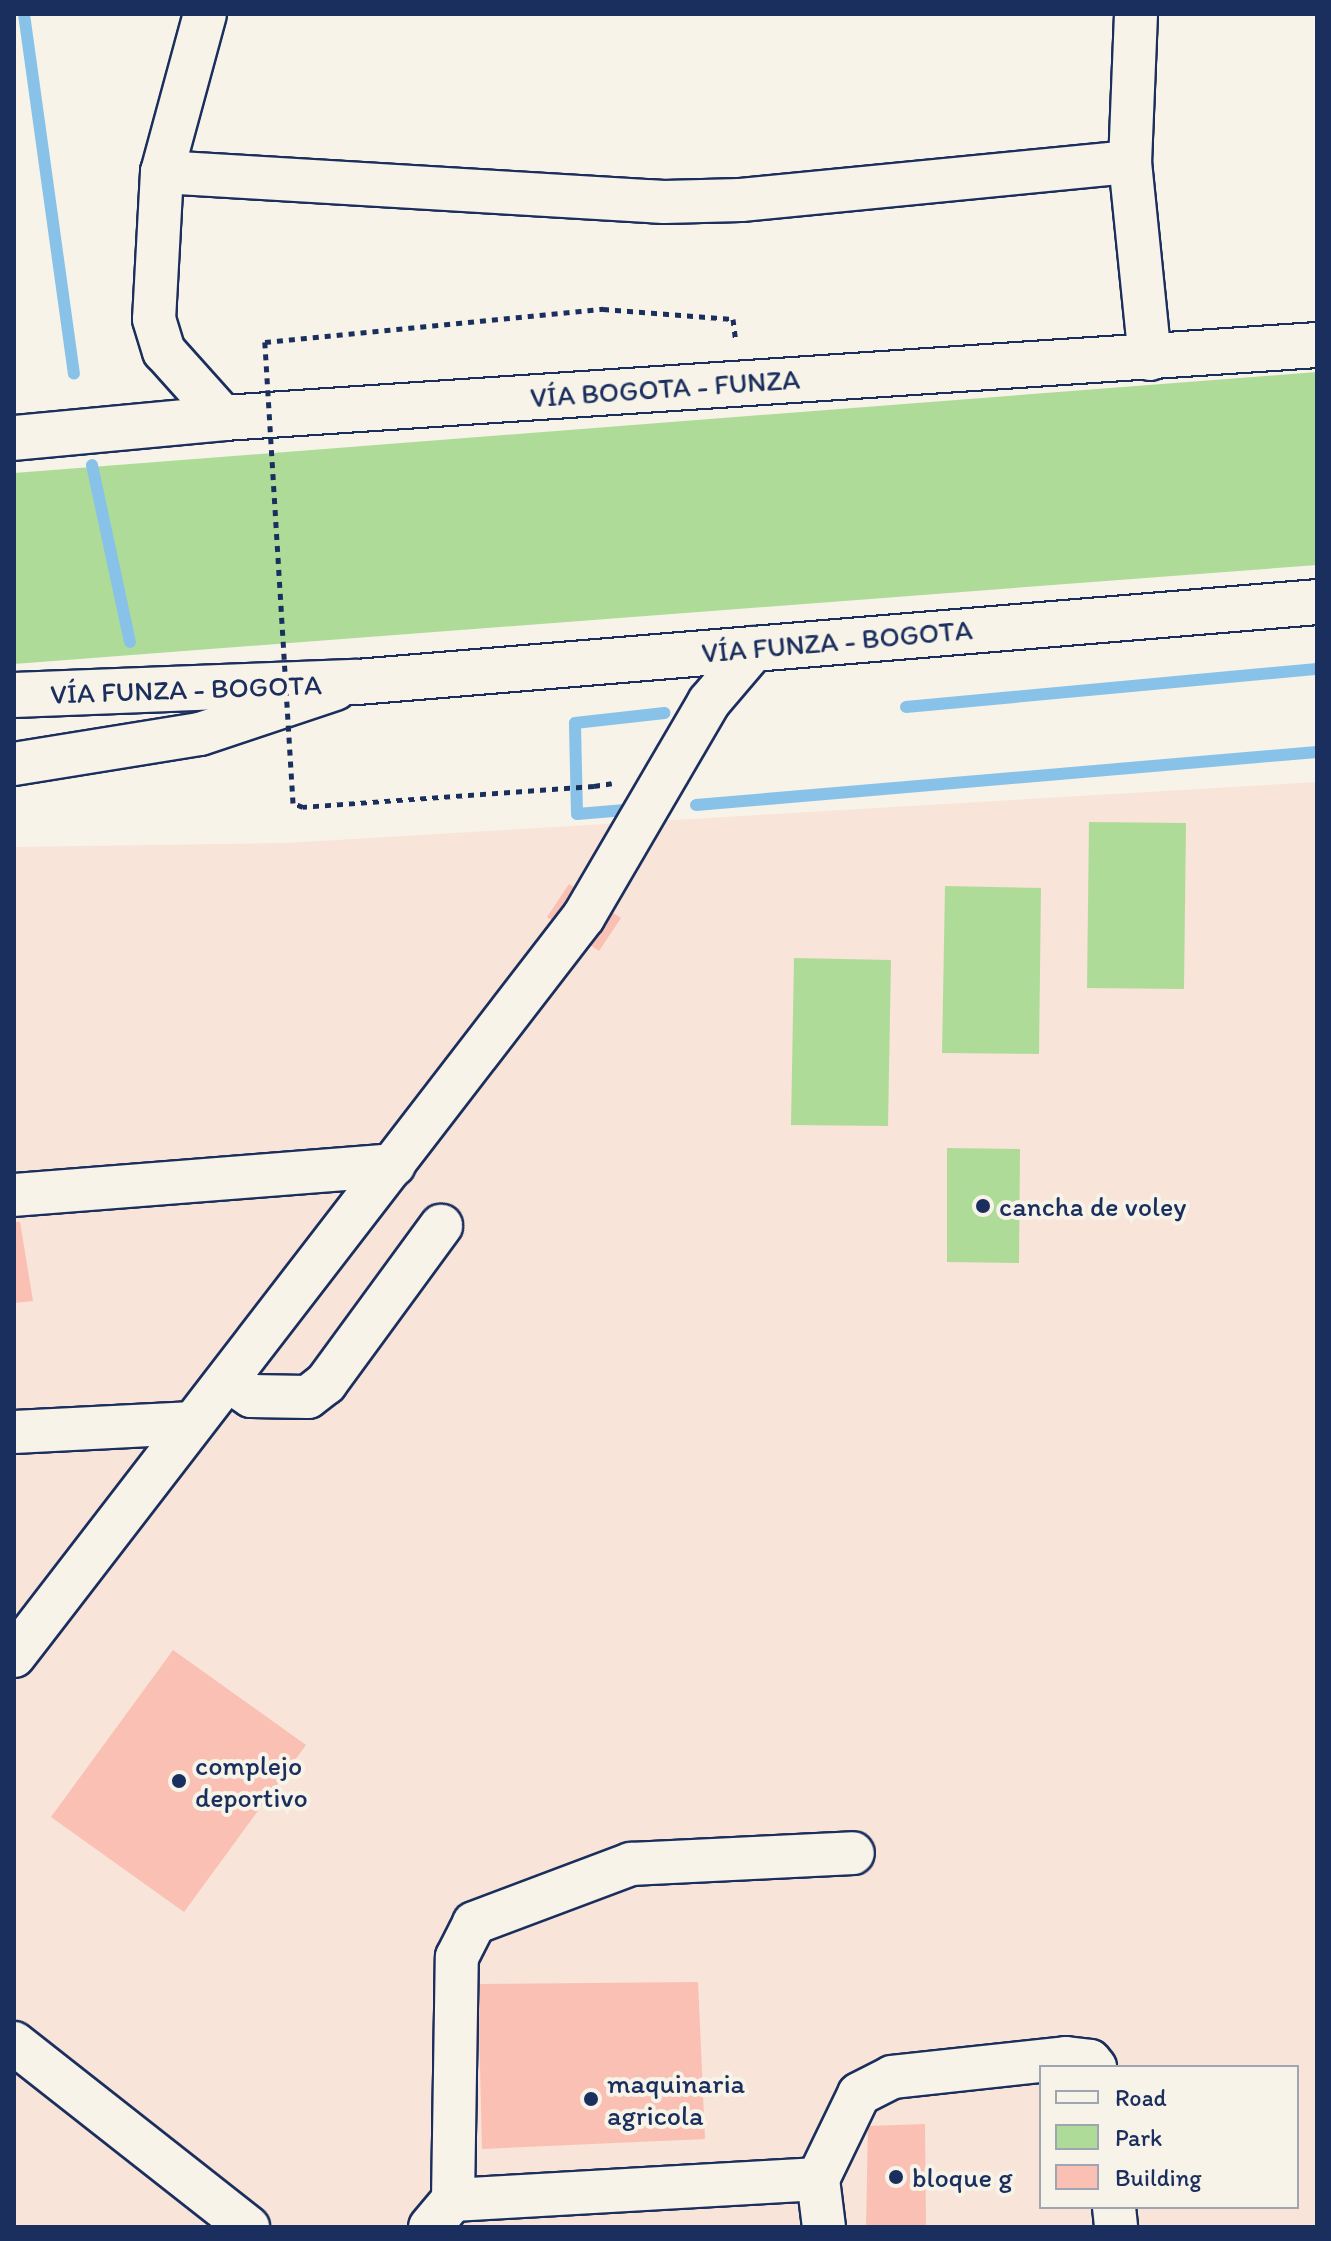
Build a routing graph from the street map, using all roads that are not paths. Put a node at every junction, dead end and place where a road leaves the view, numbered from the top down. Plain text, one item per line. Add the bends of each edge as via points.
1 (205, 14) edge
2 (1136, 14) edge
3 (1130, 162) junction
4 (162, 172) junction
5 (1317, 345) edge
6 (1150, 359) junction
7 (224, 418) junction
8 (14, 438) edge
9 (1317, 602) edge
10 (755, 648) junction
11 (357, 682) junction
12 (14, 695) edge
13 (14, 764) edge
14 (394, 1165) junction
15 (14, 1195) edge
16 (441, 1226) dead end
17 (229, 1381) junction
18 (189, 1423) junction
19 (14, 1432) edge
20 (14, 1656) edge
21 (853, 1853) dead end
22 (14, 2043) edge
23 (1093, 2065) edge
24 (818, 2179) junction
25 (441, 2214) edge
26 (248, 2227) edge
27 (824, 2227) edge

1 - 4 street
2 - 3 street
3 - 4 street via 741,200 664,202
3 - 6 street
4 - 7 street via 154,319 164,351
5 - 6 main road, VÍA BOGOTA - FUNZA
6 - 7 main road, VÍA BOGOTA - FUNZA
7 - 8 main road, VÍA BOGOTA - FUNZA
9 - 10 main road, VÍA FUNZA - BOGOTA
10 - 11 main road, VÍA FUNZA - BOGOTA
10 - 14 street via 709,702 584,916
11 - 12 main road, VÍA FUNZA - BOGOTA
11 - 13 street, VÍA FUNZA - BOGOTA via 200,734
14 - 15 street
14 - 17 street
16 - 17 street via 326,1383 308,1397 251,1396
17 - 18 street
18 - 19 street
18 - 20 street
21 - 25 street via 631,1864 474,1923 457,1957
22 - 26 street
23 - 24 street via 1066,2058 892,2077 859,2094
24 - 25 street
24 - 27 street

